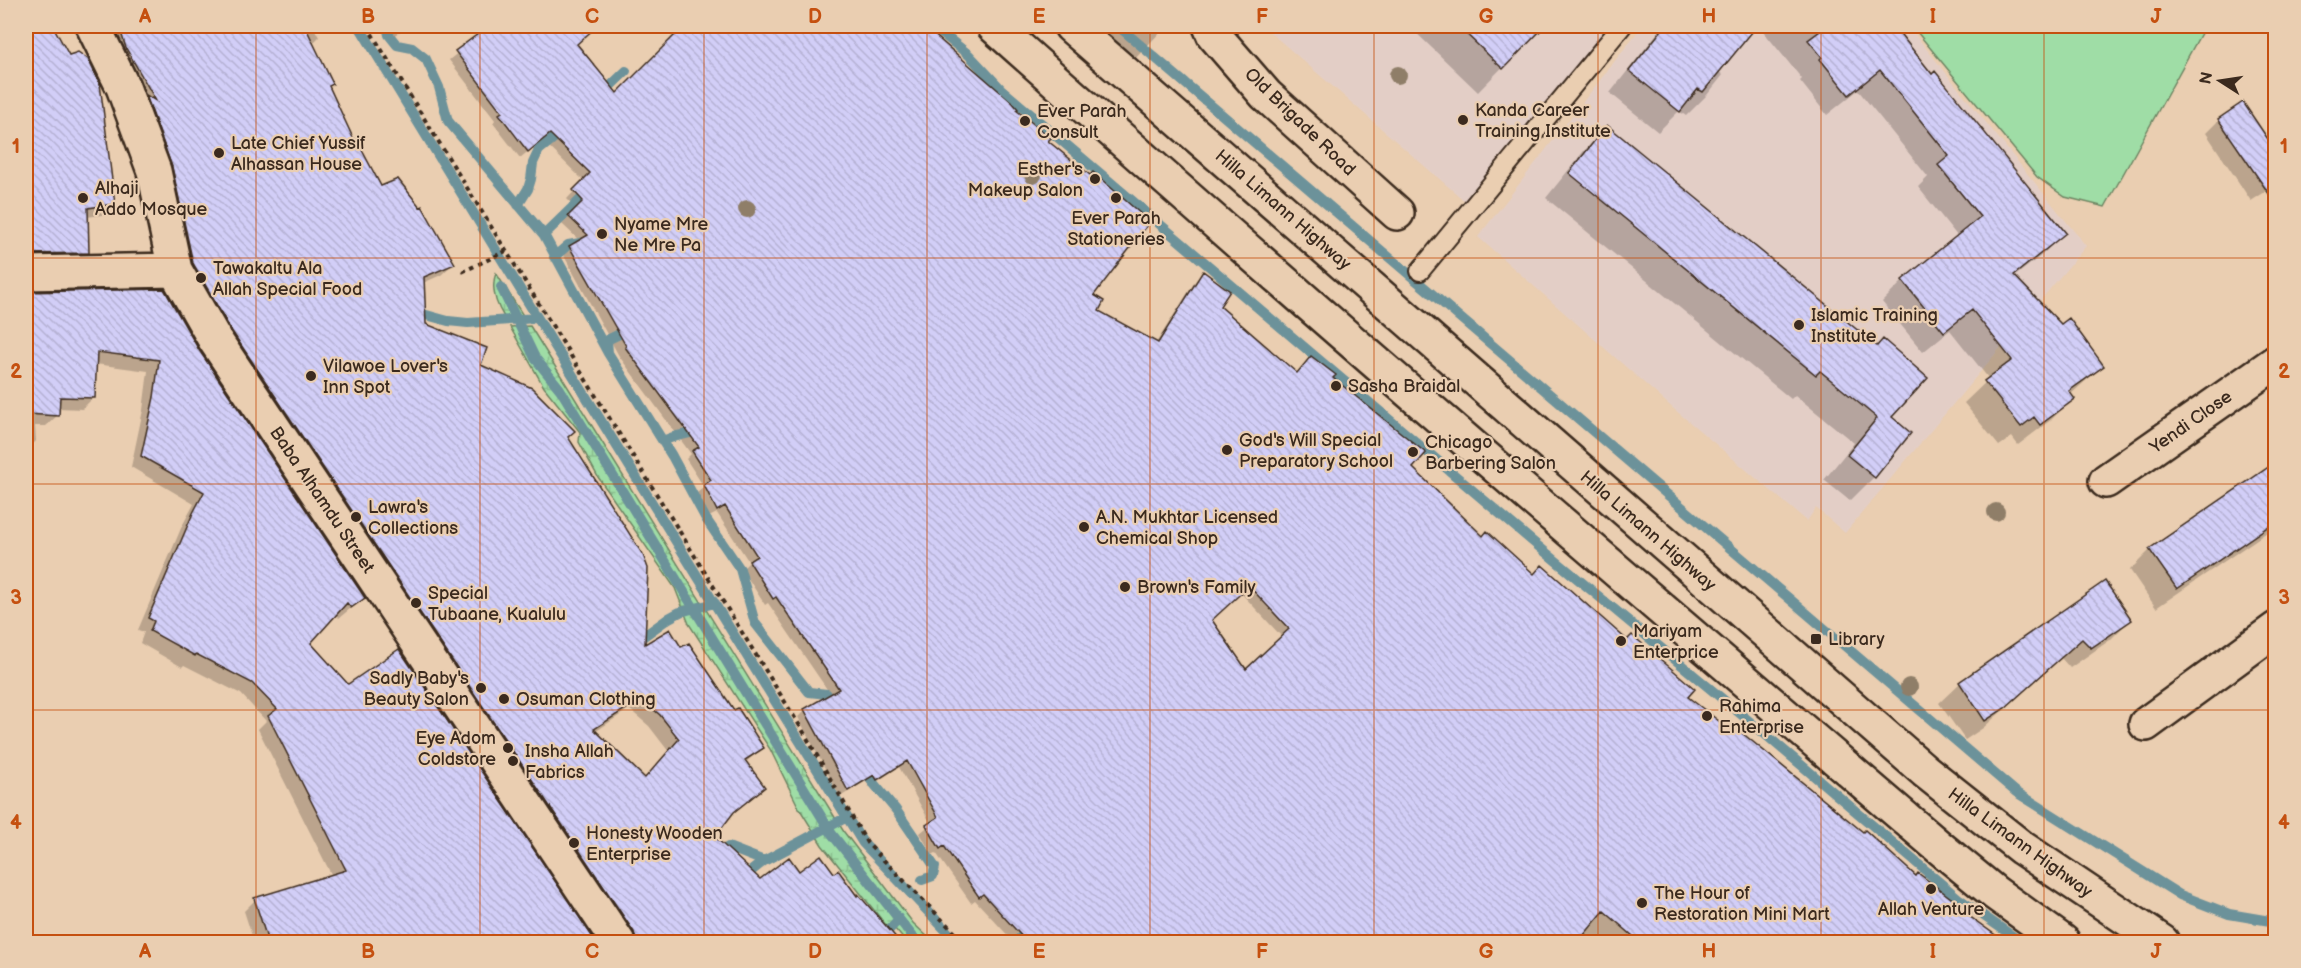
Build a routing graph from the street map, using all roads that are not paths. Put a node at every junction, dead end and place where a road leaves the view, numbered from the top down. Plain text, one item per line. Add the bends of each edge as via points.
1 (93, 26) edge
2 (994, 26) edge
3 (1071, 26) edge
4 (1210, 26) edge
5 (1622, 26) edge
6 (1397, 213) dead end
7 (175, 270) junction
8 (1420, 271) dead end
9 (26, 273) edge
10 (2276, 362) edge
11 (2106, 481) dead end
12 (2276, 629) edge
13 (2146, 724) dead end
14 (618, 942) edge
15 (2063, 942) edge
16 (2165, 942) edge

1 - 7 main road, Baba Alhamdu Street via 123,87 154,171
2 - 15 main road via 1556,520 1939,847
3 - 16 main road, Hilla Limann Highway via 1924,771 2022,848
4 - 6 main road, Old Brigade Road via 1266,95
5 - 8 lane
7 - 9 main road
7 - 14 main road, Baba Alhamdu Street via 233,368
10 - 11 main road, Yendi Close
12 - 13 main road

